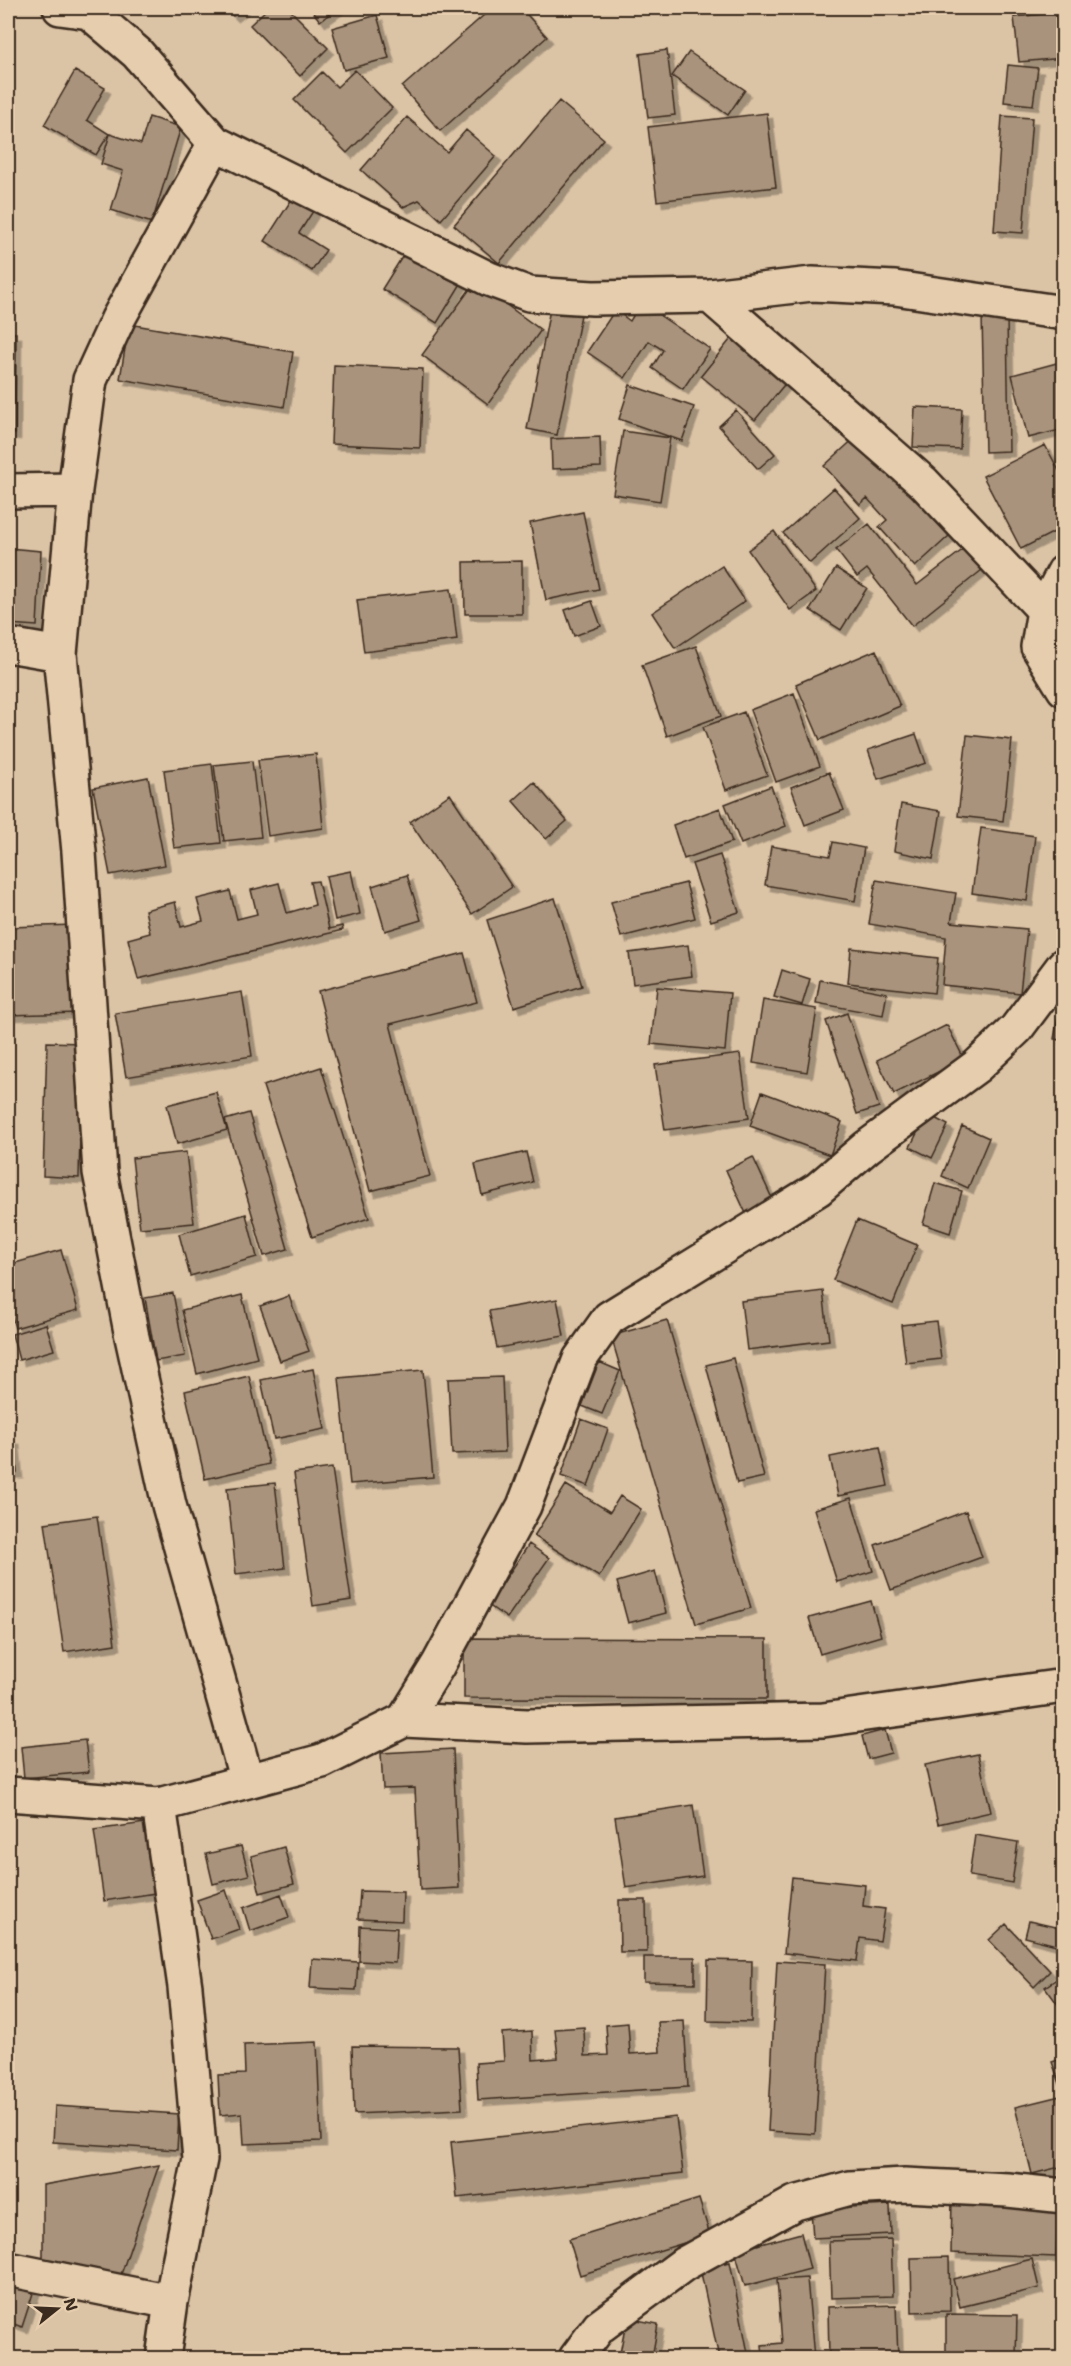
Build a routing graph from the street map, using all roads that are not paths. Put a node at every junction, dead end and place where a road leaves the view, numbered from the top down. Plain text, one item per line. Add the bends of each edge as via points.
1 (60, 8) edge
2 (215, 142) junction
3 (710, 296) junction
4 (1064, 313) edge
5 (75, 490) junction
6 (8, 491) edge
7 (1064, 572) edge
8 (1044, 610) junction
9 (8, 645) edge
10 (60, 654) junction
11 (1064, 689) edge
12 (1064, 965) edge
13 (1064, 1686) edge
14 (404, 1720) junction
15 (247, 1781) junction
16 (8, 1794) edge
17 (159, 1805) junction
18 (1064, 2196) edge
19 (8, 2269) edge
20 (171, 2302) junction
21 (164, 2358) edge
22 (576, 2358) edge

1 - 2 street via 89,12 137,53
2 - 3 street via 489,279 529,294 593,298
2 - 5 street via 118,319 90,380
3 - 4 street via 812,284 895,288
3 - 8 street via 924,483
5 - 6 street
5 - 10 street
7 - 8 street
8 - 11 street via 1038,647
9 - 10 street
10 - 15 street via 79,852 100,1172 169,1505
12 - 14 street via 1016,1029 976,1066 867,1147 818,1189 609,1318 580,1359 524,1506
13 - 14 street via 823,1720 527,1726
14 - 15 street via 322,1761
15 - 17 street
16 - 17 street
17 - 20 street via 184,1987 200,2160
18 - 22 street via 905,2185 850,2188 795,2203 684,2264 599,2327
19 - 20 street
20 - 21 street

